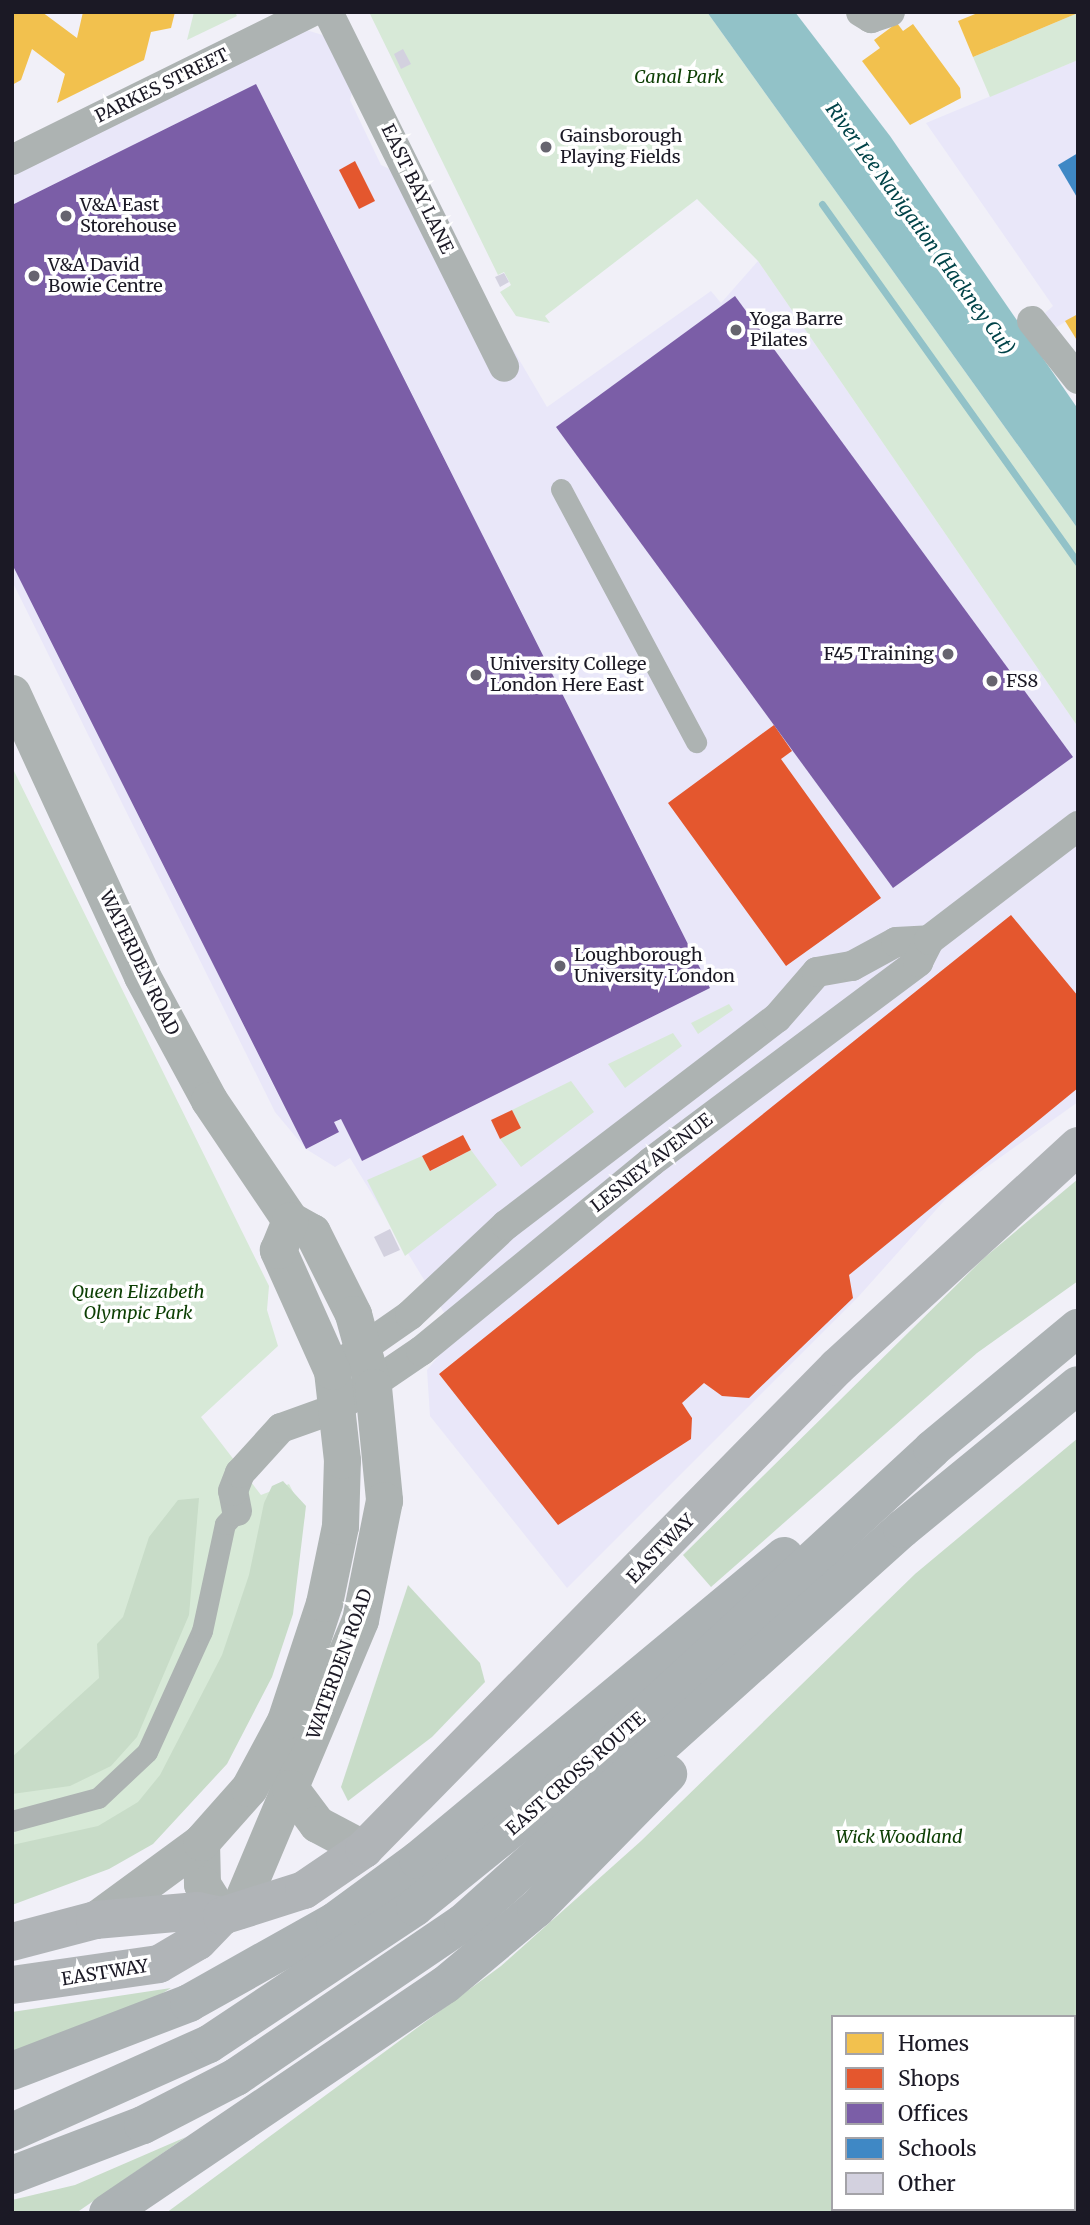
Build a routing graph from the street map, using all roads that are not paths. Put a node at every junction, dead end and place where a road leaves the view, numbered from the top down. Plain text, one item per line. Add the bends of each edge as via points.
1 (312, 12) edge
2 (328, 12) edge
3 (861, 12) edge
4 (890, 12) edge
5 (12, 160) edge
6 (1032, 321) dead end
7 (504, 367) dead end
8 (1078, 379) edge
9 (561, 489) dead end
10 (12, 692) edge
11 (696, 742) dead end
12 (1074, 836) edge
13 (929, 940) junction
14 (1078, 1146) edge
15 (290, 1220) junction
16 (1078, 1328) edge
17 (362, 1347) junction
18 (332, 1371) junction
19 (1078, 1385) edge
20 (373, 1387) junction
21 (337, 1408) junction
22 (897, 1482) junction
23 (237, 1511) joint
24 (756, 1663) junction
25 (290, 1788) junction
26 (12, 1821) edge
27 (201, 1842) junction
28 (363, 1849) junction
29 (230, 1913) junction
30 (94, 1920) junction
31 (12, 1942) edge
32 (12, 1985) edge
33 (12, 2071) edge
34 (12, 2132) edge
35 (12, 2175) edge
36 (108, 2213) edge

1 - 5 street, PARKES STREET
2 - 7 street, EAST BAY LANE
3 - 4 street via 871,18
6 - 8 street
9 - 11 street
10 - 15 street, WATERDEN ROAD via 142,976 208,1100
12 - 13 street, LESNEY AVENUE
13 - 17 street, LESNEY AVENUE via 896,942 852,965 817,972 777,1018 506,1225 410,1315
13 - 20 street, LESNEY AVENUE via 918,962 651,1162
14 - 28 main road, EASTWAY via 837,1367
15 - 17 street, WATERDEN ROAD via 312,1232
15 - 18 street, WATERDEN ROAD via 278,1250
16 - 22 highway, EAST CROSS ROUTE
17 - 18 street, LESNEY AVENUE
17 - 20 street, WATERDEN ROAD
18 - 21 street, WATERDEN ROAD
19 - 24 highway via 985,1457
20 - 21 street, LESNEY AVENUE
20 - 25 street, WATERDEN ROAD via 384,1478 375,1560 360,1620
21 - 23 street, LESNEY AVENUE via 281,1428 251,1457 233,1491
21 - 27 street, WATERDEN ROAD via 342,1507 324,1603 285,1721 249,1788
22 - 33 highway via 810,1535 418,1860 335,1921 190,2003
22 - 34 highway, EAST CROSS ROUTE via 589,1766 415,1908 209,2044
23 - 26 street via 225,1524 202,1632 147,1752 98,1798
24 - 35 highway via 527,1870 370,1991 179,2107
24 - 36 highway via 660,1784 479,1958 373,2038
25 - 28 street via 317,1824
25 - 29 street, WATERDEN ROAD
27 - 29 street via 202,1884
27 - 30 street, WATERDEN ROAD
28 - 29 main road, EASTWAY via 304,1890
29 - 30 main road, EASTWAY via 198,1911
29 - 32 main road, EASTWAY via 175,1956 139,1971
30 - 31 main road, EASTWAY

